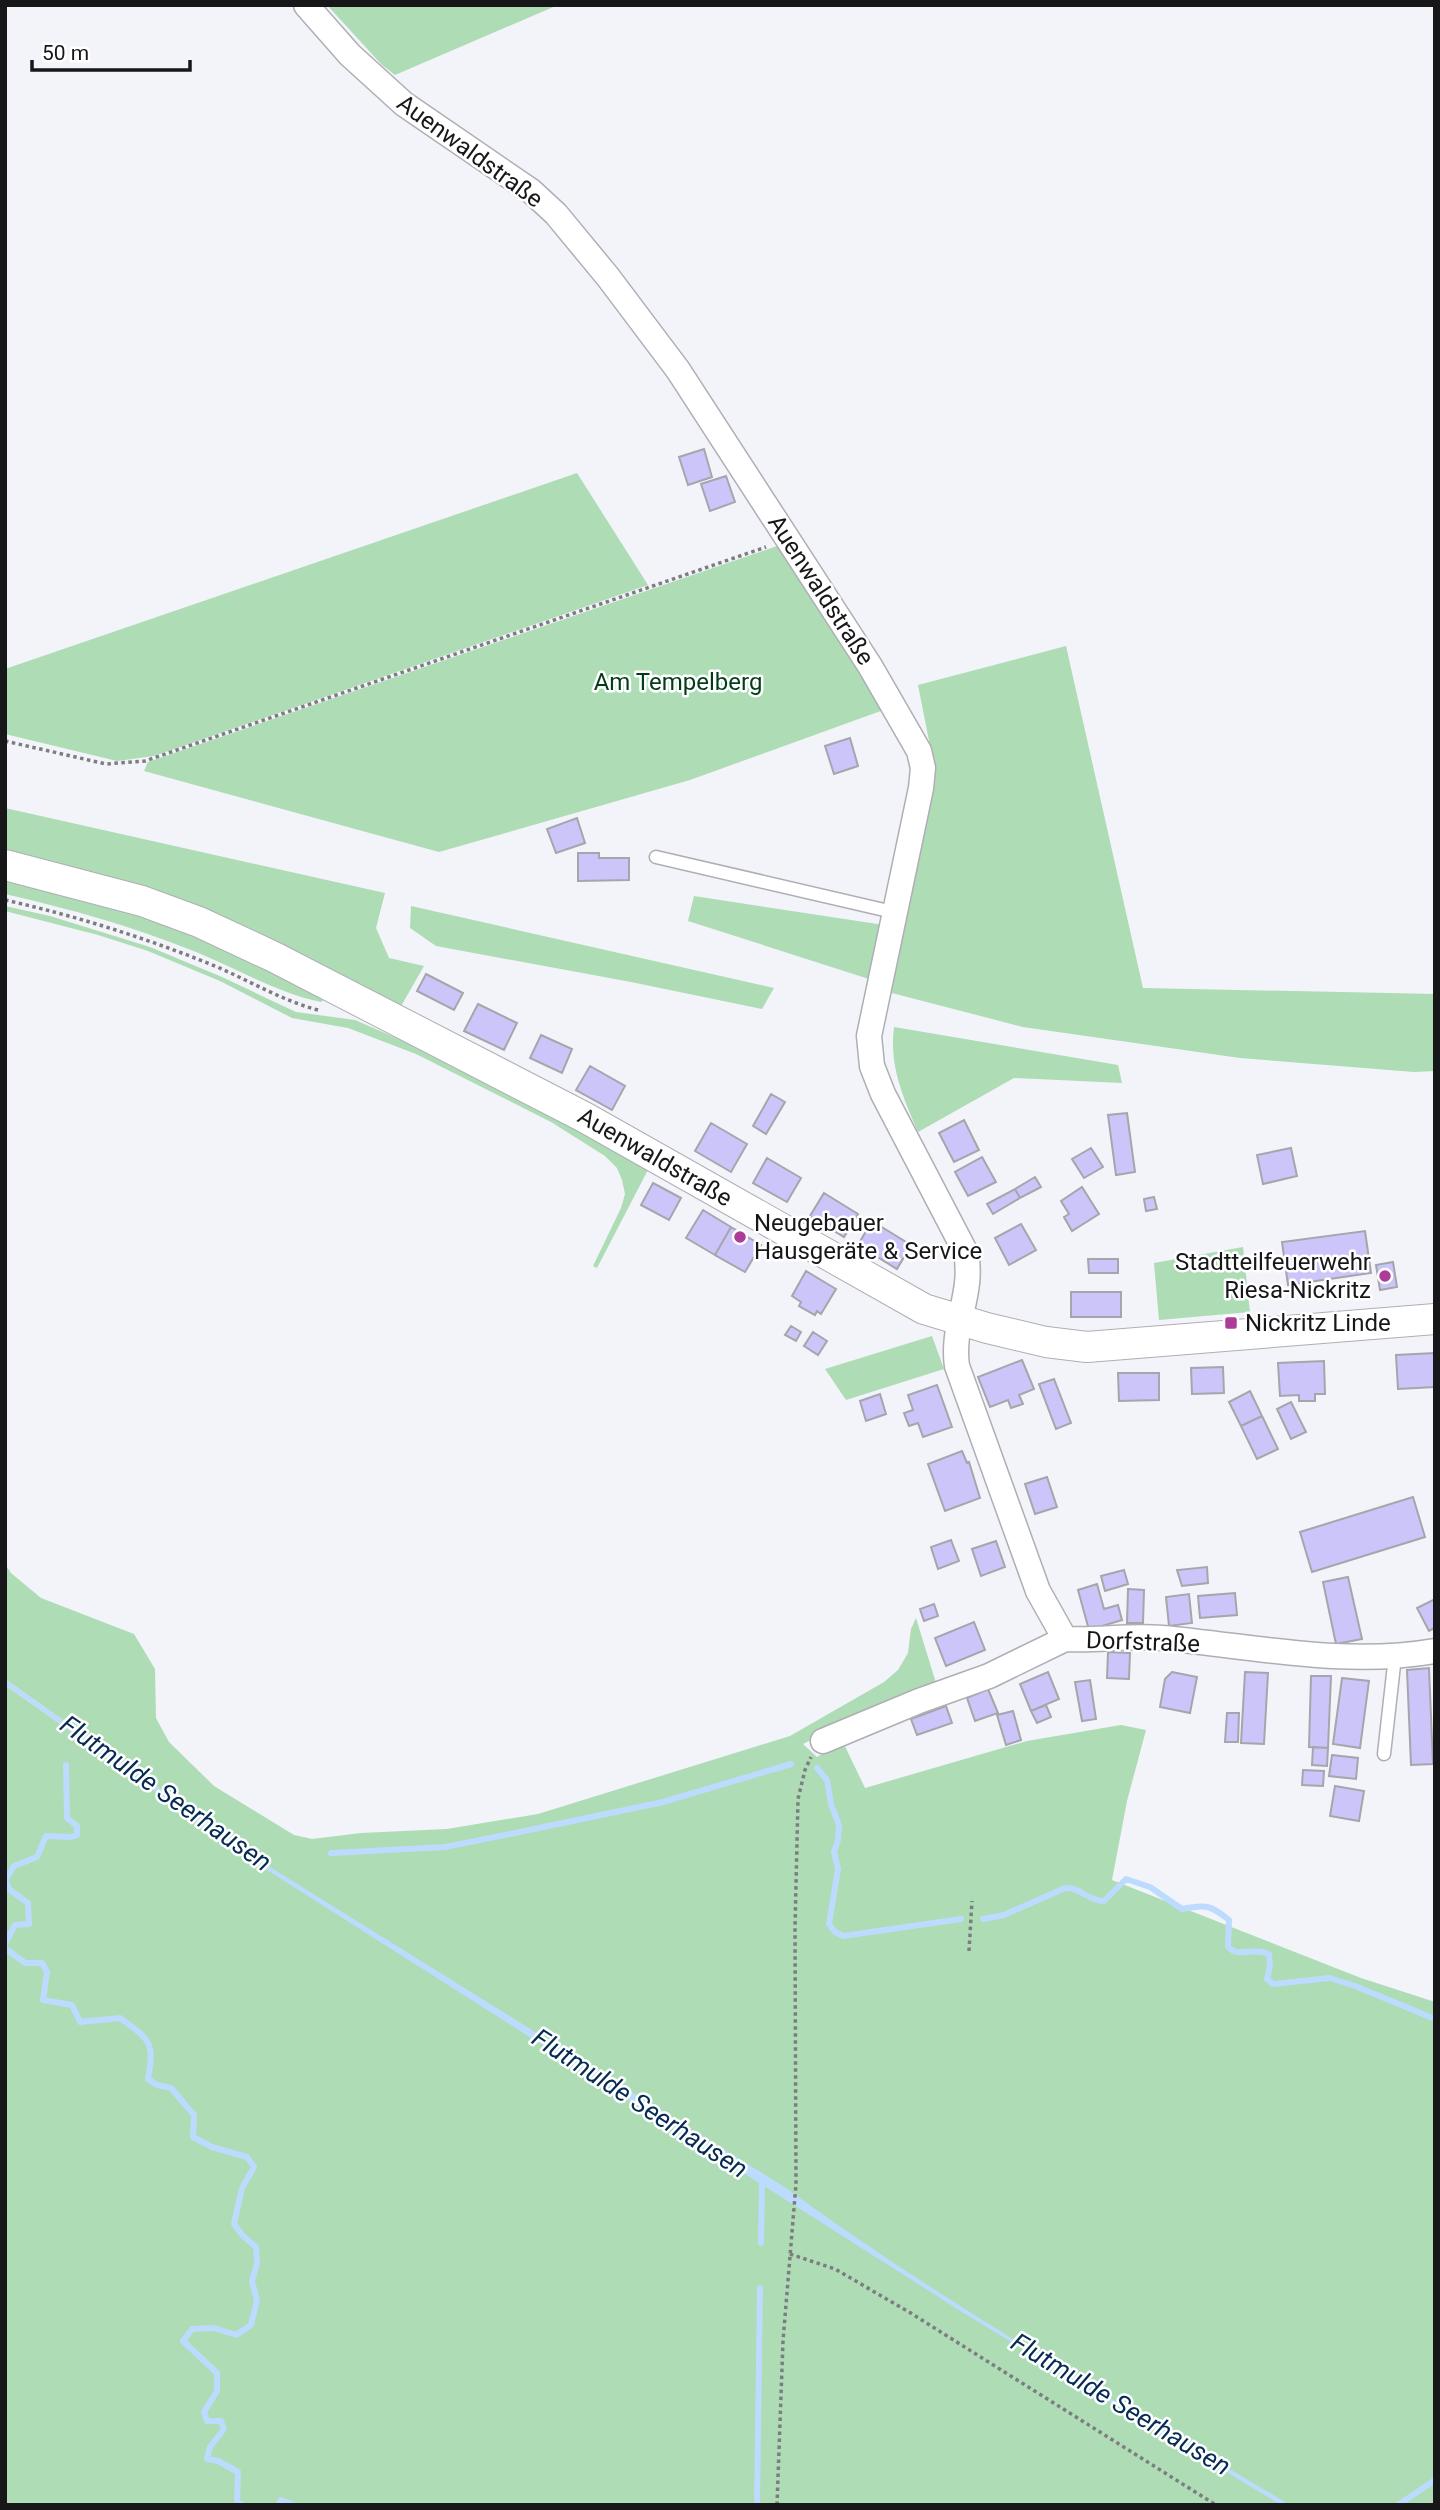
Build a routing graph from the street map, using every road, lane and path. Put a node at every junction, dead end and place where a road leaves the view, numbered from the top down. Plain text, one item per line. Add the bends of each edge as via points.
1 (306, 5) edge
2 (787, 537) junction
3 (5, 741) edge
4 (656, 857) dead end
5 (5, 865) edge
6 (5, 900) edge
7 (893, 912) junction
8 (328, 1008) dead end
9 (960, 1320) junction
10 (1435, 1320) edge
11 (1065, 1639) junction
12 (1435, 1651) edge
13 (1395, 1656) junction
14 (823, 1741) joint
15 (1384, 1754) dead end
16 (972, 1901) dead end
17 (969, 1951) dead end
18 (790, 2254) junction
19 (777, 2505) edge
20 (1216, 2505) edge

1 - 2 street, Auenwaldstraße via 382,86 531,191 556,214 678,370
2 - 3 path via 145,761 106,764
2 - 7 street, Auenwaldstraße via 919,751 921,788
4 - 7 lane
5 - 9 street, Auenwaldstraße via 103,889 199,922 424,1032 584,1117 898,1296
6 - 8 path via 151,940 293,1003
7 - 9 street, Auenwaldstraße via 869,1051 883,1094 965,1253 970,1271
9 - 10 street, Auenwaldstraße via 1046,1342 1087,1347
9 - 11 street, Dorfstraße via 957,1366 1038,1591
11 - 13 street, Dorfstraße via 1160,1637 1314,1656
11 - 14 street via 989,1676
12 - 13 street, Dorfstraße
13 - 15 lane
14 - 18 path via 811,1756 798,1799 796,2184
16 - 17 path
18 - 19 path
18 - 20 path via 835,2269 909,2312

